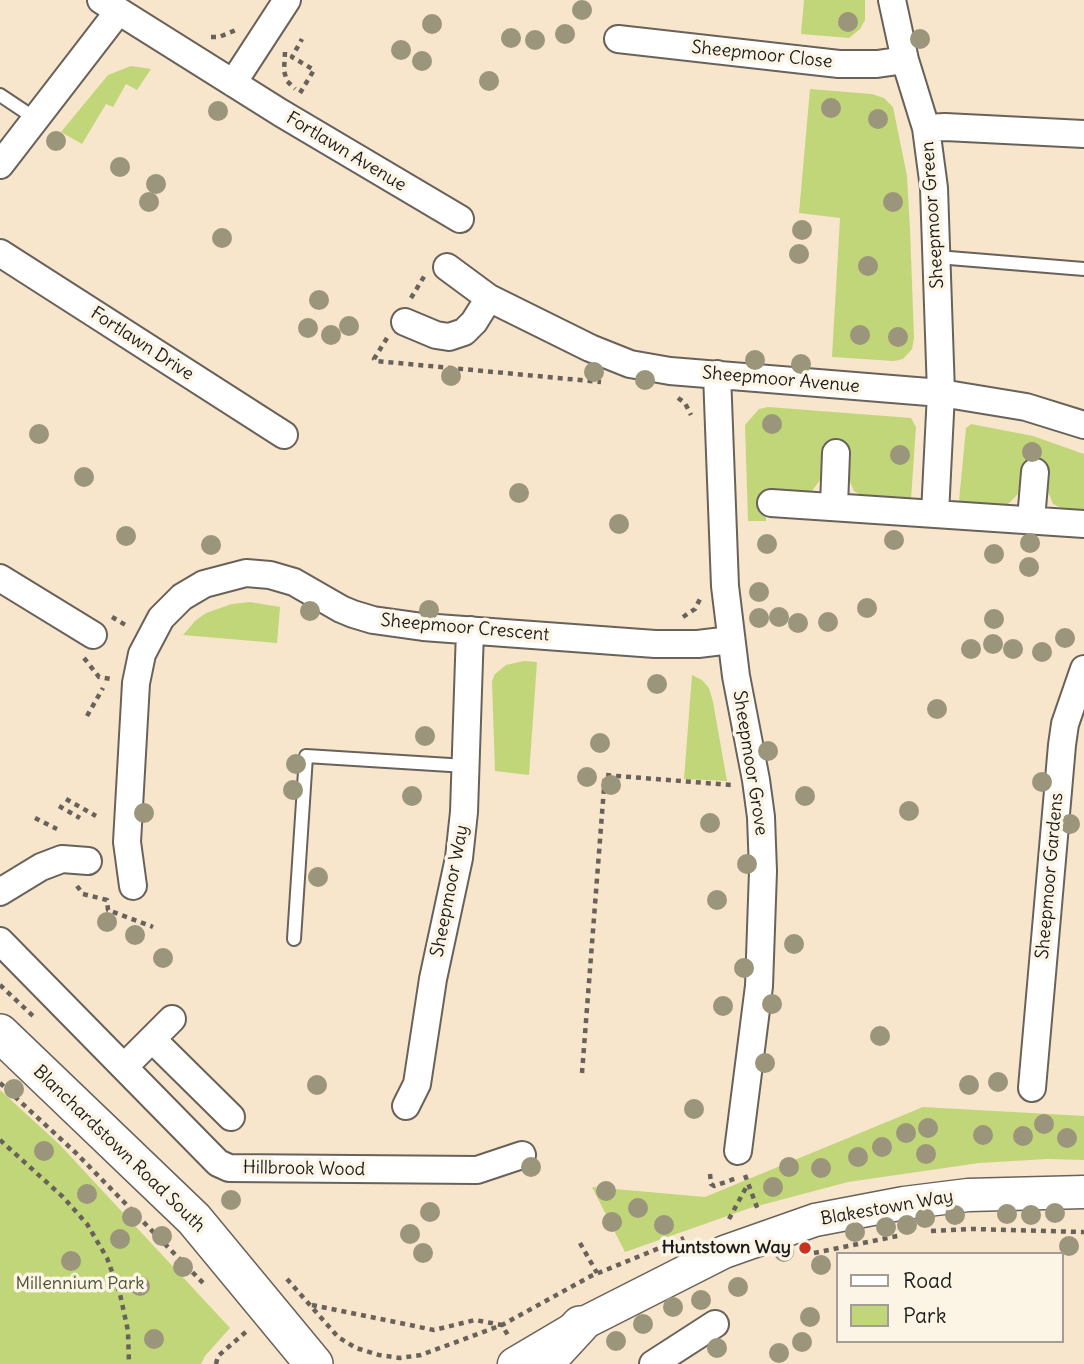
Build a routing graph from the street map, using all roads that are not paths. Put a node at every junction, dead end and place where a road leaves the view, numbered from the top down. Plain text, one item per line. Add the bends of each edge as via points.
1 (286, 0) edge
2 (892, 0) edge
3 (110, 6) edge
4 (618, 39) dead end
5 (905, 60) junction
6 (233, 83) junction
7 (0, 95) edge
8 (36, 119) junction
9 (926, 128) junction
10 (1084, 134) edge
11 (0, 165) edge
12 (460, 219) dead end
13 (0, 253) edge
14 (937, 257) junction
15 (439, 266) road end
16 (1084, 269) edge
17 (489, 298) junction
18 (402, 318) road end
19 (717, 374) junction
20 (941, 393) junction
21 (1084, 425) edge
22 (284, 435) dead end
23 (836, 453) dead end
24 (1035, 472) dead end
25 (771, 503) dead end
26 (834, 506) junction
27 (935, 514) junction
28 (1031, 520) junction
29 (1084, 524) edge
30 (0, 578) edge
31 (470, 630) junction
32 (731, 640) junction
33 (87, 645) road end
34 (1084, 668) edge
35 (466, 766) junction
36 (88, 861) dead end
37 (133, 886) dead end
38 (0, 892) edge
39 (294, 939) dead end
40 (0, 941) edge
41 (172, 1019) dead end
42 (0, 1034) edge
43 (152, 1039) junction
44 (124, 1068) junction
45 (1032, 1088) dead end
46 (406, 1106) dead end
47 (231, 1117) dead end
48 (522, 1155) dead end
49 (742, 1163) road end
50 (1084, 1192) edge
51 (715, 1324) dead end
52 (580, 1325) junction
53 (512, 1351) edge
54 (314, 1364) edge
55 (544, 1364) edge
56 (653, 1364) edge

1 - 6 street
2 - 5 street, Sheepmoor Green
3 - 6 street, Fortlawn Avenue
3 - 8 street
4 - 5 street, Sheepmoor Close via 839,64
5 - 9 street, Sheepmoor Green
6 - 12 street, Fortlawn Avenue
7 - 8 lane
8 - 11 street
9 - 10 street
9 - 14 street, Sheepmoor Green
13 - 22 street, Fortlawn Drive
14 - 16 lane
14 - 20 street, Sheepmoor Green
15 - 17 street, Sheepmoor Avenue
17 - 18 street via 464,332 449,337
17 - 19 street, Sheepmoor Avenue via 599,353 670,371
19 - 20 street, Sheepmoor Avenue
19 - 32 street, Sheepmoor Grove
20 - 21 street, Sheepmoor Avenue via 1026,407
20 - 27 street, Sheepmoor Green
23 - 26 street
24 - 28 street
25 - 26 street
26 - 27 street
27 - 28 street
28 - 29 street
30 - 33 street
31 - 32 street, Sheepmoor Crescent via 655,644
31 - 35 street, Sheepmoor Way
31 - 37 street, Sheepmoor Crescent via 373,620 341,609 294,582 246,573 214,580 171,606 142,654 136,683 127,842
32 - 49 street, Sheepmoor Grove via 756,779 764,871 759,986
34 - 45 street, Sheepmoor Gardens via 1062,745
35 - 39 lane via 306,756
35 - 46 street, Sheepmoor Way via 459,858 417,1084
36 - 38 street via 62,859
40 - 44 street, Hillbrook Wood
41 - 43 street
42 - 54 main road, Blanchardstown Road South via 194,1219
43 - 44 street
43 - 47 street
44 - 48 street, Hillbrook Wood via 218,1163 229,1168 477,1170
50 - 52 street, Blakestown Way via 968,1195 815,1220 724,1252
51 - 56 street
52 - 53 street, Blakestown Way
52 - 55 main road

